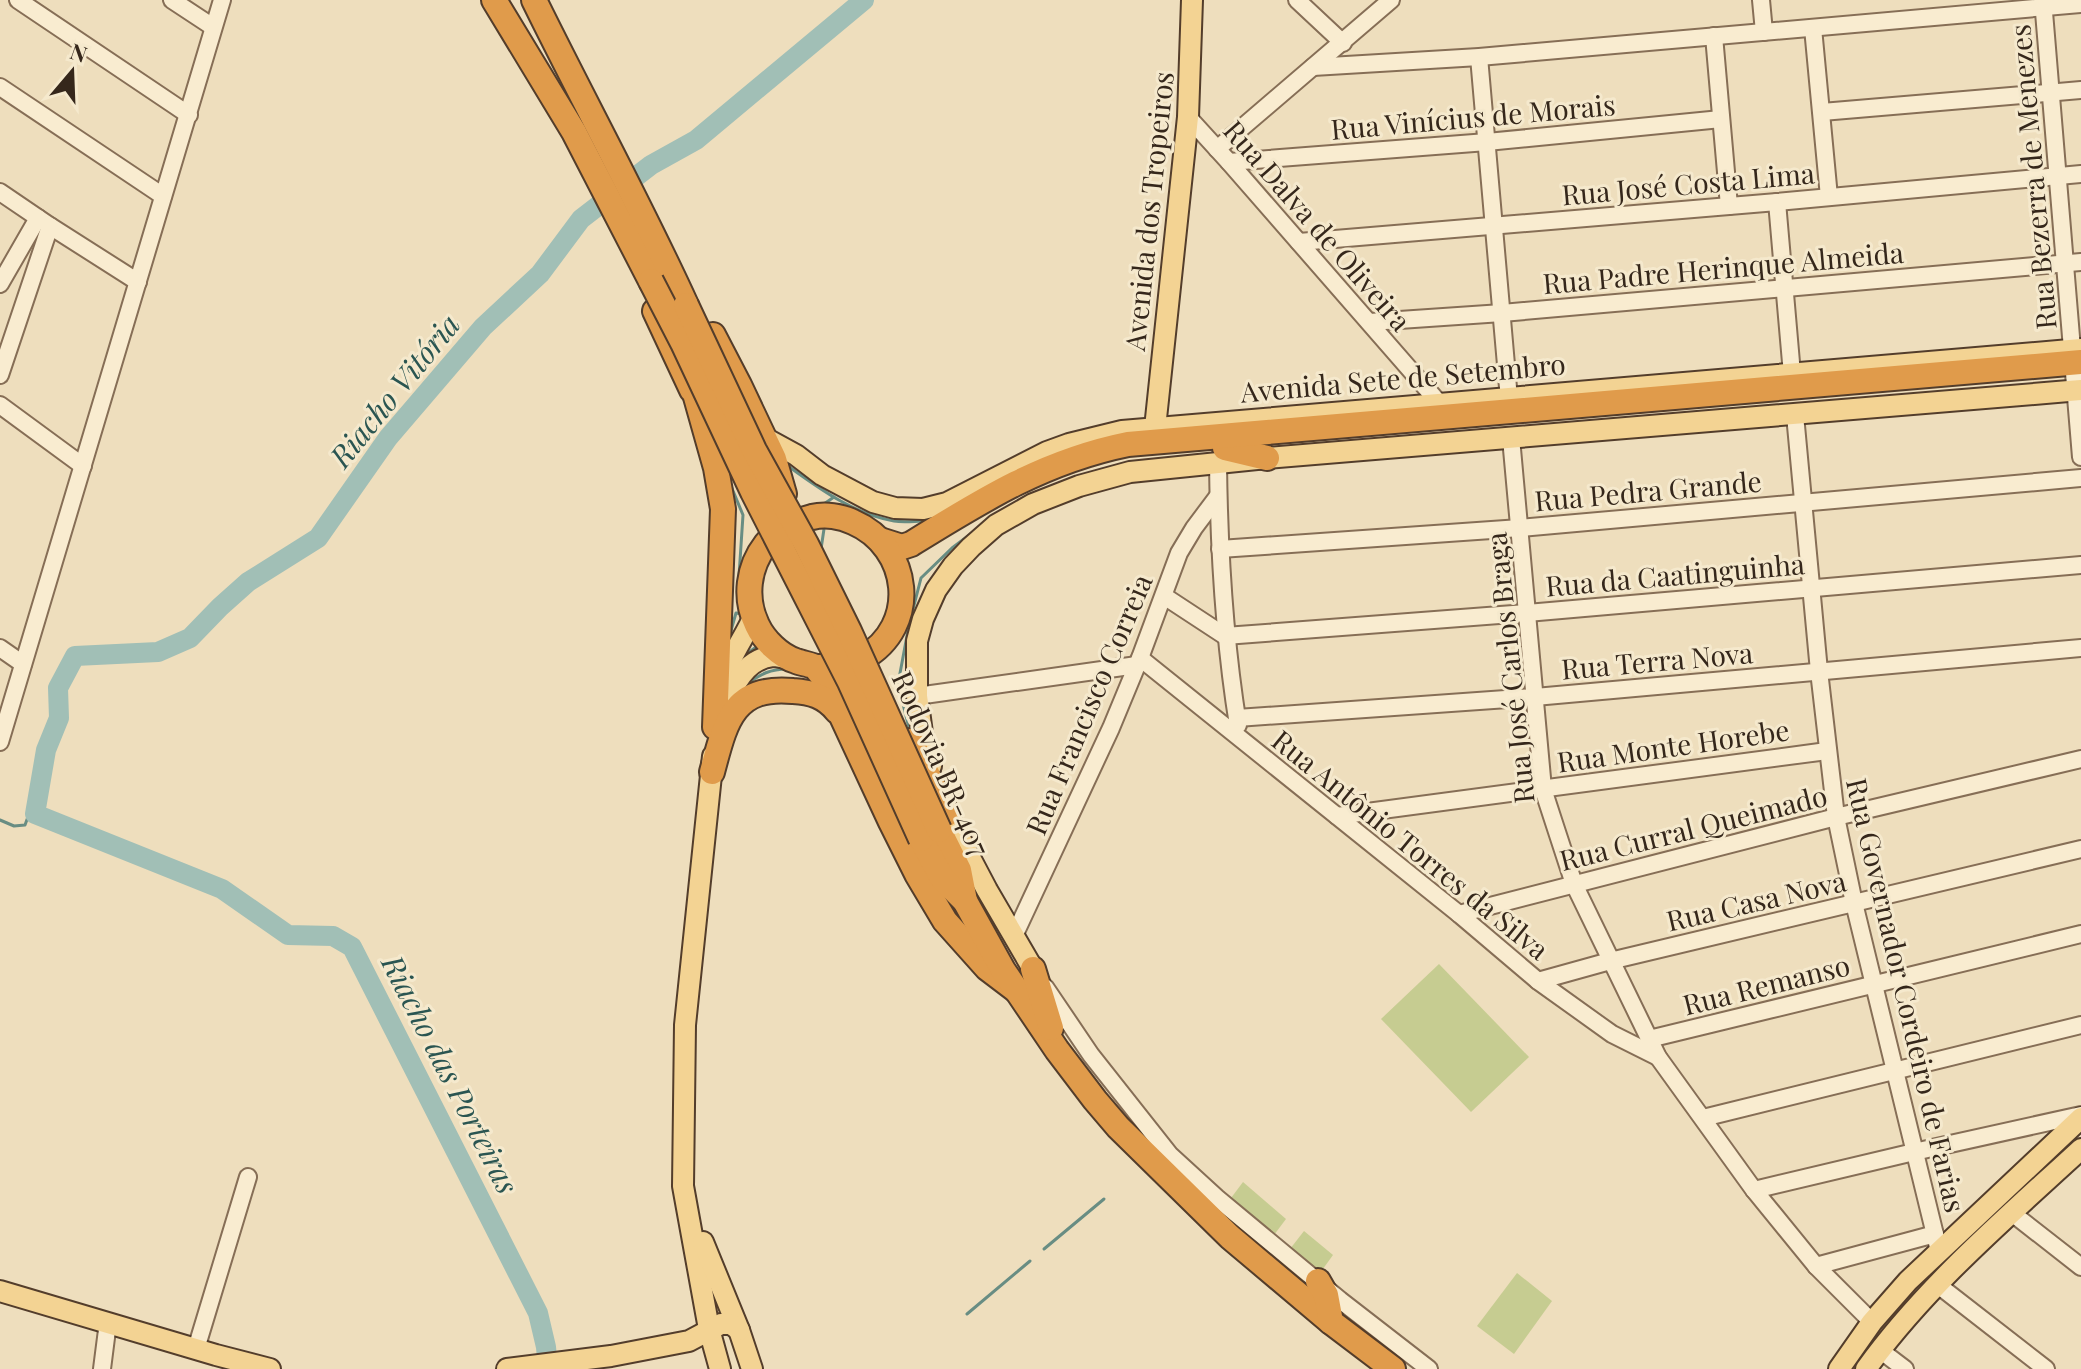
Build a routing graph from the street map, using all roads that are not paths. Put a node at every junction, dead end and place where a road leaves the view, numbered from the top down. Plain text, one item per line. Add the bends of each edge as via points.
1 (18, 0) edge
2 (172, 0) edge
3 (222, 0) edge
4 (494, 0) edge
5 (534, 0) edge
6 (1192, 0) edge
7 (1297, 0) edge
8 (1391, 0) edge
9 (1761, 0) edge
10 (2043, 4) edge
11 (2081, 4) edge
12 (213, 27) junction
13 (1813, 28) junction
14 (1764, 32) junction
15 (1714, 36) junction
16 (1343, 43) junction
17 (1479, 57) junction
18 (1313, 67) junction
19 (0, 87) edge
20 (2081, 90) edge
21 (2050, 93) junction
22 (1822, 112) junction
23 (189, 115) junction
24 (1188, 117) junction
25 (1721, 119) junction
26 (1487, 142) junction
27 (1217, 149) junction
28 (594, 152) junction
29 (1229, 162) junction
30 (2081, 174) edge
31 (2057, 176) junction
32 (0, 192) edge
33 (163, 196) junction
34 (1829, 197) junction
35 (1777, 202) junction
36 (1729, 206) junction
37 (44, 222) junction
38 (1495, 227) junction
39 (651, 229) junction
40 (1299, 242) junction
41 (638, 256) junction
42 (2073, 263) edge
43 (138, 282) junction
44 (0, 284) edge
45 (1784, 288) junction
46 (1502, 313) junction
47 (1370, 322) junction
48 (2077, 369) edge
49 (1792, 374) junction
50 (0, 375) edge
51 (696, 397) junction
52 (1509, 399) junction
53 (1440, 404) junction
54 (0, 405) edge
55 (1393, 415) junction
56 (1795, 415) junction
57 (1155, 428) junction
58 (763, 437) junction
59 (1093, 438) junction
60 (1511, 438) junction
61 (1221, 456) junction
62 (2081, 457) edge
63 (1072, 458) junction
64 (1267, 458) joint
65 (83, 466) junction
66 (2081, 478) edge
67 (1218, 496) junction
68 (1805, 502) junction
69 (818, 515) junction
70 (1520, 528) junction
71 (880, 540) junction
72 (764, 547) junction
73 (1220, 549) junction
74 (2081, 565) edge
75 (898, 569) junction
76 (1811, 588) junction
77 (1164, 596) junction
78 (1527, 613) junction
79 (754, 616) junction
80 (1225, 636) junction
81 (883, 642) junction
82 (0, 648) edge
83 (2081, 648) edge
84 (792, 660) junction
85 (1138, 662) junction
86 (23, 664) junction
87 (815, 667) junction
88 (1819, 671) junction
89 (917, 696) junction
90 (1535, 697) junction
91 (841, 716) junction
92 (1237, 718) junction
93 (715, 727) junction
94 (1240, 738) junction
95 (0, 742) edge
96 (1827, 751) junction
97 (2081, 759) edge
98 (712, 772) junction
99 (1543, 789) junction
100 (1337, 816) junction
101 (1836, 817) junction
102 (936, 828) junction
103 (2081, 849) edge
104 (1574, 884) junction
105 (1854, 903) junction
106 (1459, 914) junction
107 (2081, 934) edge
108 (1014, 936) junction
109 (1610, 961) junction
110 (1033, 969) junction
111 (1538, 981) junction
112 (1874, 985) junction
113 (1016, 990) junction
114 (2081, 1025) edge
115 (1649, 1039) junction
116 (1057, 1050) junction
117 (1658, 1057) junction
118 (1895, 1071) junction
119 (2081, 1117) edge
120 (1703, 1118) junction
121 (2081, 1149) edge
122 (1914, 1152) junction
123 (248, 1177) dead end
124 (1754, 1190) junction
125 (684, 1197) junction
126 (1983, 1210) junction
127 (2012, 1213) junction
128 (1993, 1230) junction
129 (1937, 1243) junction
130 (1816, 1266) junction
131 (2081, 1267) edge
132 (1318, 1281) junction
133 (1938, 1285) junction
134 (0, 1291) edge
135 (1894, 1297) junction
136 (1913, 1312) junction
137 (108, 1322) junction
138 (1331, 1322) junction
139 (1872, 1322) junction
140 (709, 1329) junction
141 (739, 1330) junction
142 (196, 1349) junction
143 (1880, 1350) junction
144 (102, 1369) edge
145 (270, 1369) edge
146 (507, 1369) edge
147 (720, 1369) edge
148 (752, 1369) edge
149 (1393, 1369) edge
150 (1429, 1369) edge
151 (1839, 1369) edge
152 (1866, 1369) edge
153 (1905, 1369) edge
154 (2046, 1369) edge

1 - 23 street
2 - 12 street
3 - 12 street
4 - 28 highway
5 - 28 highway
6 - 24 main road, Avenida dos Tropeiros
7 - 16 street
8 - 16 street
9 - 14 street
10 - 11 street
10 - 13 street
10 - 21 street, Rua Bezerra de Menezes
12 - 23 street
13 - 14 street
13 - 22 street
14 - 15 street
15 - 17 street
15 - 25 street
16 - 18 street
17 - 18 street
17 - 26 street
18 - 27 street
19 - 33 street
20 - 21 street
21 - 22 street
21 - 31 street, Rua Bezerra de Menezes
22 - 34 street
23 - 33 street
24 - 27 street, Rua Dalva de Oliveira
24 - 57 main road, Avenida dos Tropeiros
25 - 26 street, Rua Vinícius de Morais
25 - 36 street
26 - 29 street, Rua Vinícius de Morais
26 - 38 street
27 - 29 street, Rua Dalva de Oliveira
28 - 39 highway, Rodovia BR-407
28 - 41 highway, Rodovia BR-407
29 - 40 street, Rua Dalva de Oliveira
30 - 31 street, Rua José Costa Lima
31 - 34 street, Rua José Costa Lima
31 - 42 street, Rua Bezerra de Menezes
32 - 37 street
33 - 43 street
34 - 35 street, Rua José Costa Lima
35 - 36 street, Rua José Costa Lima
35 - 45 street
36 - 38 street, Rua José Costa Lima
37 - 43 street
37 - 44 street
37 - 50 street
38 - 40 street, Rua José Costa Lima
38 - 46 street
39 - 58 highway via 677,263
39 - 102 highway, Rodovia BR-407, bridge via 737,415 849,631
40 - 47 street, Rua Dalva de Oliveira
41 - 51 highway via 637,268
41 - 102 highway, Rodovia BR-407, bridge via 850,682
42 - 45 street, Rua Padre Herinque Almeida
42 - 48 street, Rua Bezerra de Menezes
43 - 65 street
45 - 46 street, Rua Padre Herinque Almeida
45 - 49 street
46 - 47 street, Rua Padre Herinque Almeida
46 - 52 street
47 - 53 street, Rua Dalva de Oliveira
48 - 49 main road, Avenida Sete de Setembro
48 - 55 highway, Avenida Sete de Setembro
48 - 56 main road
48 - 61 highway, Avenida Sete de Setembro
48 - 62 street, Rua Bezerra de Menezes
49 - 52 main road, Avenida Sete de Setembro
51 - 72 highway via 764,532
51 - 93 highway via 723,509
52 - 53 main road, Avenida Sete de Setembro
53 - 55 main road, Avenida Sete de Setembro
54 - 65 street
55 - 57 main road, Avenida Sete de Setembro
55 - 63 highway, Avenida Sete de Setembro via 1128,444
56 - 60 main road
56 - 68 street, Rua Governador Cordeiro de Farias
57 - 59 main road, Avenida Sete de Setembro
58 - 59 main road, Avenida Sete de Setembro via 873,502 923,509 947,503 1047,452
58 - 69 highway via 787,498 800,511
59 - 63 highway
60 - 64 main road
60 - 70 street, Rua José Carlos Braga
61 - 64 highway
61 - 67 street
61 - 75 highway, Avenida Sete de Setembro via 1127,456 1098,462 1021,493 906,556
61 - 89 main road, Avenida Sete de Setembro via 1105,477 1033,504 996,525 936,590 917,641
63 - 71 highway, Avenida Sete de Setembro via 1016,483 911,544 902,547
65 - 86 street
66 - 68 street, Rua Pedra Grande
67 - 73 street
67 - 77 street, Rua Francisco Correia via 1186,539
68 - 70 street, Rua Pedra Grande
68 - 76 street, Rua Governador Cordeiro de Farias
69 - 71 highway via 844,517
69 - 72 highway via 793,522
70 - 73 street, Rua Pedra Grande
70 - 78 street, Rua José Carlos Braga
71 - 75 highway
72 - 79 highway via 750,578
73 - 80 street
74 - 76 street, Rua da Caatinguinha
75 - 81 highway via 902,594
76 - 78 street, Rua da Caatinguinha
76 - 88 street, Rua Governador Cordeiro de Farias
77 - 80 street
77 - 85 street, Rua Francisco Correia
78 - 80 street, Rua da Caatinguinha
78 - 90 street, Rua José Carlos Braga
79 - 84 highway via 772,646
79 - 93 main road via 725,671
80 - 92 street
81 - 87 highway via 863,658
81 - 102 highway via 882,682
82 - 86 street
83 - 88 street, Rua Terra Nova
84 - 87 highway
84 - 98 main road via 763,658 736,682 719,730
85 - 89 street
85 - 94 street, Rua Antônio Torres da Silva
85 - 108 street, Rua Francisco Correia
86 - 95 street
87 - 91 highway
88 - 90 street, Rua Terra Nova
88 - 96 street, Rua Governador Cordeiro de Farias
89 - 102 main road, Avenida Sete de Setembro
90 - 92 street, Rua Terra Nova
90 - 99 street, Rua José Carlos Braga
91 - 98 highway via 820,696 807,692 759,693 726,722
91 - 113 highway via 945,921 987,968
92 - 94 street
93 - 98 main road
94 - 100 street, Rua Antônio Torres da Silva
96 - 99 street, Rua Monte Horebe
96 - 101 street, Rua Governador Cordeiro de Farias
97 - 101 street, Rua Curral Queimado
98 - 125 main road via 685,1025
99 - 100 street, Rua Monte Horebe
99 - 104 street, Rua José Carlos Braga
100 - 106 street, Rua Antônio Torres da Silva
101 - 104 street, Rua Curral Queimado
101 - 105 street, Rua Governador Cordeiro de Farias
102 - 108 main road, Avenida Sete de Setembro
102 - 113 highway, Rodovia BR-407 via 942,878 965,901
103 - 105 street, Rua Casa Nova
104 - 106 street, Rua Curral Queimado
104 - 109 street, Rua José Carlos Braga
105 - 109 street, Rua Casa Nova
105 - 112 street, Rua Governador Cordeiro de Farias
106 - 111 street, Rua Antônio Torres da Silva
107 - 112 street, Rua Remanso
108 - 110 main road, Avenida Sete de Setembro
109 - 111 street, Rua Casa Nova
109 - 115 street, Rua José Carlos Braga
110 - 116 highway
110 - 132 street via 1091,1055 1170,1155
111 - 117 street, Rua Antônio Torres da Silva via 1612,1034
112 - 115 street, Rua Remanso
112 - 118 street, Rua Governador Cordeiro de Farias
113 - 116 highway
114 - 118 street
115 - 117 street, Rua José Carlos Braga
116 - 138 highway via 1129,1137 1230,1237
117 - 120 street, Rua José Carlos Braga
118 - 120 street
118 - 122 street, Rua Governador Cordeiro de Farias
119 - 122 street
119 - 126 main road
120 - 124 street, Rua José Carlos Braga
121 - 127 main road
122 - 124 street
122 - 129 street, Rua Governador Cordeiro de Farias
123 - 142 street
124 - 130 street, Rua José Carlos Braga
125 - 140 main road
125 - 141 main road
126 - 128 main road via 1993,1215
126 - 129 main road
127 - 128 main road
127 - 131 street
128 - 133 main road
129 - 130 street
129 - 135 main road
130 - 139 street, Rua José Carlos Braga
132 - 138 highway
132 - 150 street
133 - 136 main road
133 - 154 street
134 - 137 main road
135 - 136 main road
135 - 139 main road
136 - 143 main road
137 - 142 main road
137 - 144 street
138 - 149 highway
139 - 151 main road
140 - 141 main road via 726,1323
140 - 146 main road via 689,1341
140 - 147 main road
141 - 148 main road
142 - 145 main road
143 - 152 main road
143 - 153 street

